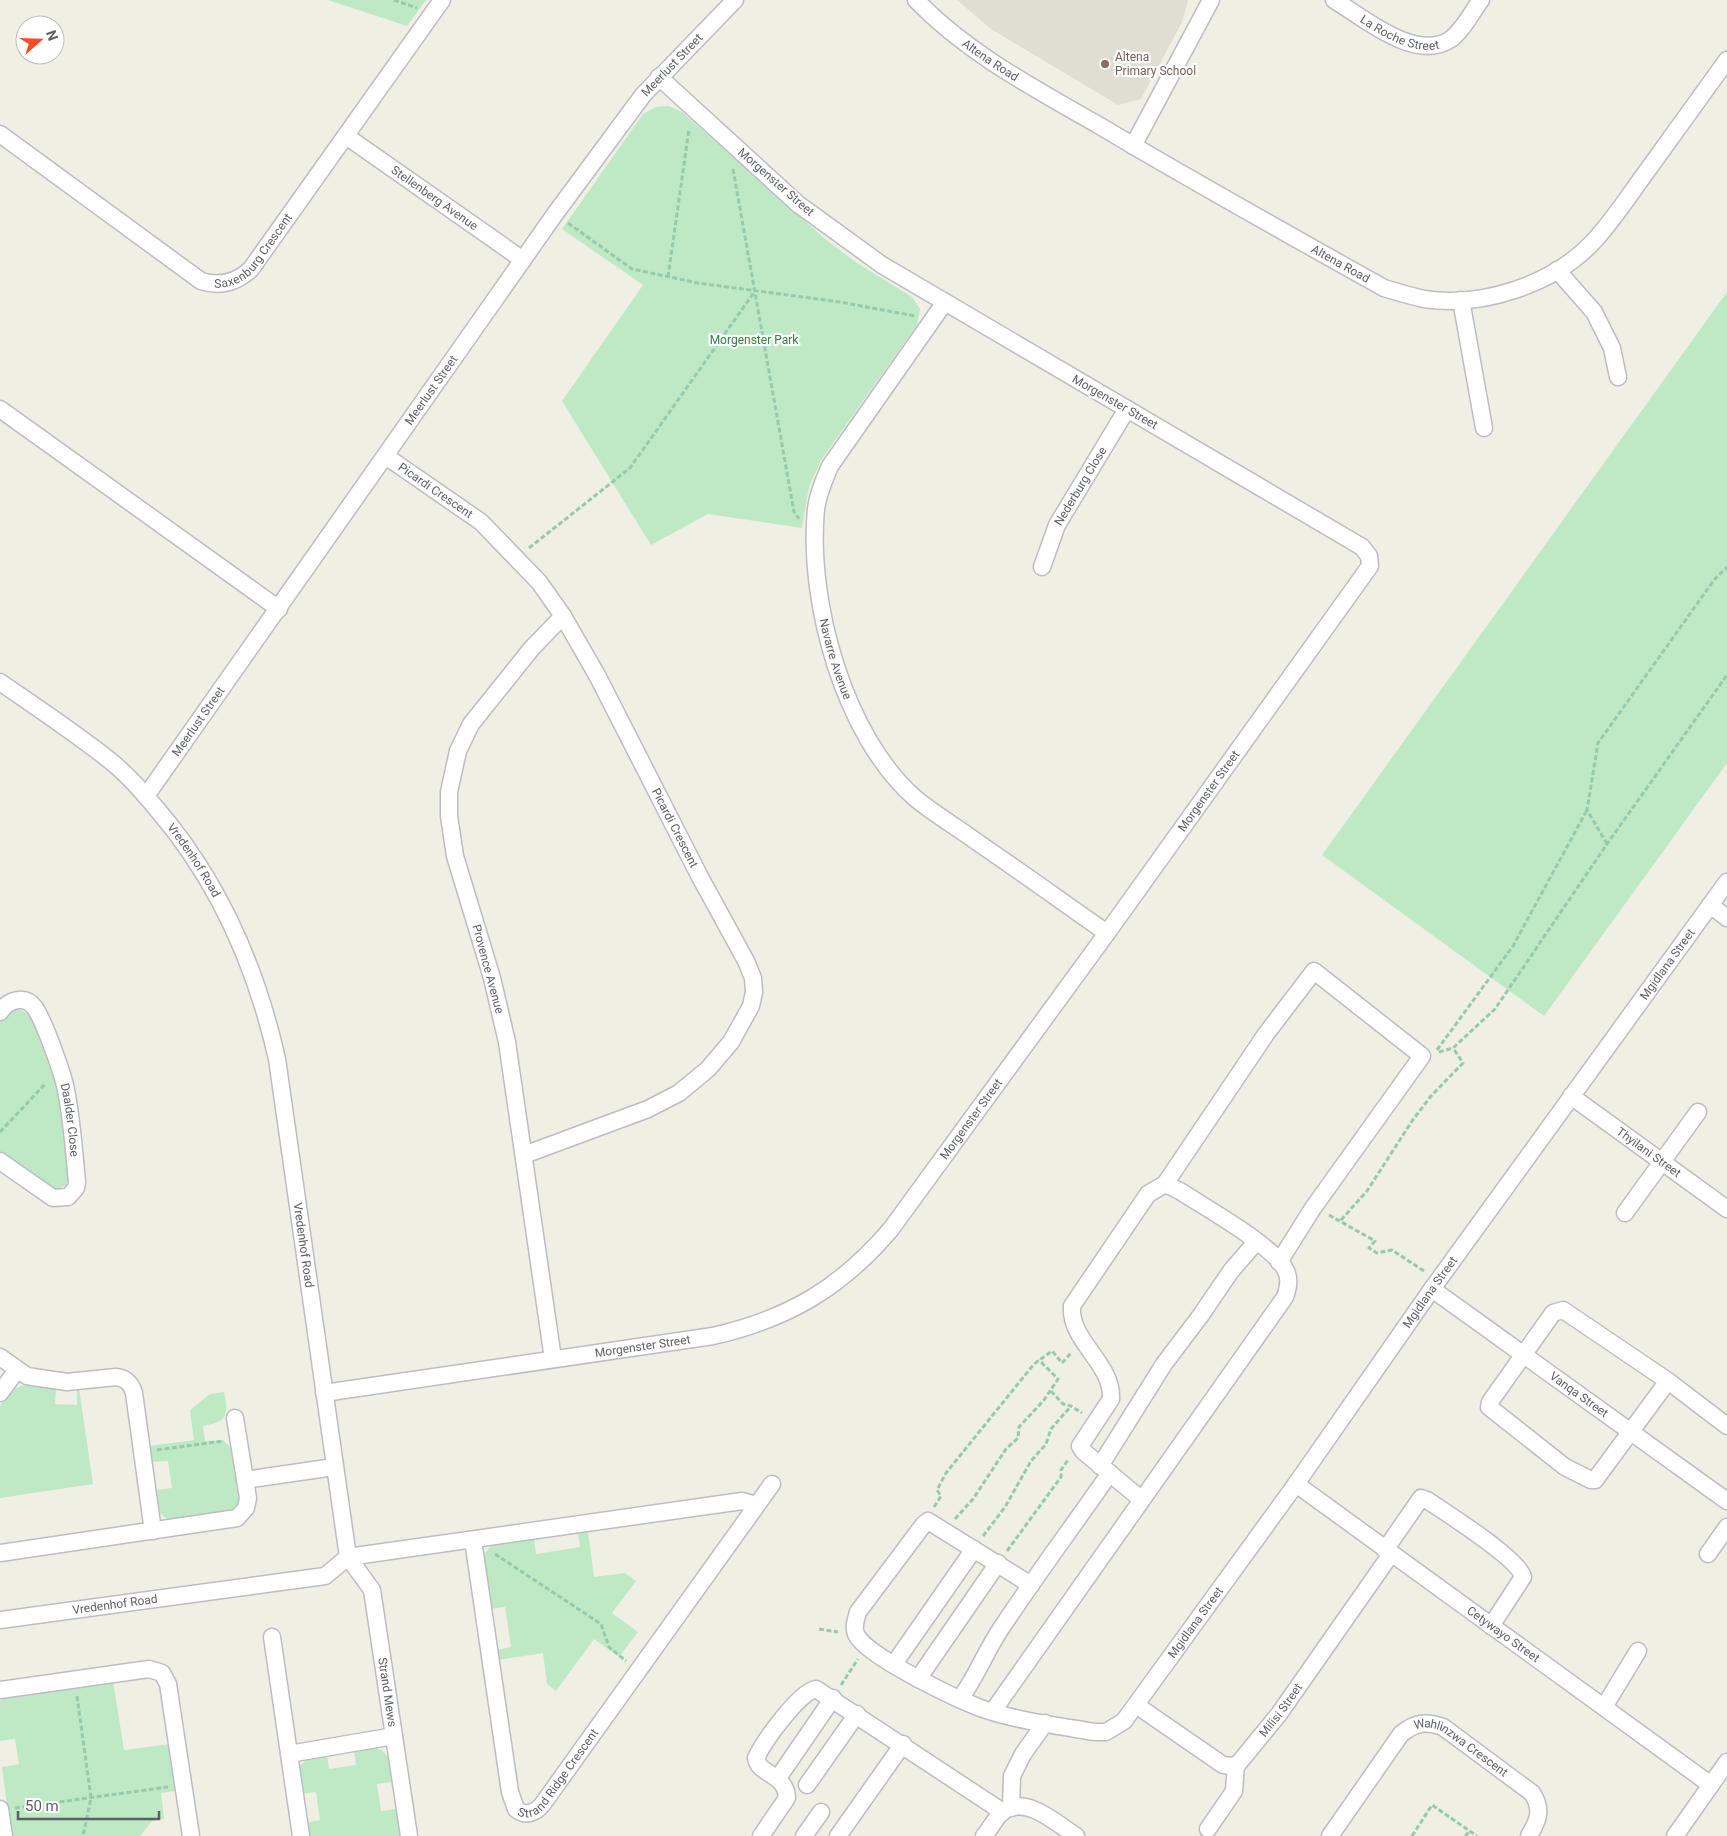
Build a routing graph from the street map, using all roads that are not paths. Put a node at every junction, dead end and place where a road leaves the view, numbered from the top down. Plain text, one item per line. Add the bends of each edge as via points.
1 (735, 0) edge
2 (916, 0) edge
3 (1211, 0) edge
4 (1334, 0) edge
5 (1481, 0) edge
6 (437, 6) edge
7 (1727, 60) edge
8 (659, 77) junction
9 (0, 134) edge
10 (346, 136) junction
11 (1133, 146) junction
12 (523, 260) junction
13 (1557, 270) junction
14 (1461, 300) junction
15 (945, 302) junction
16 (1618, 377) dead end
17 (0, 409) edge
18 (1126, 409) junction
19 (1484, 428) dead end
20 (386, 457) junction
21 (1042, 567) dead end
22 (279, 609) junction
23 (563, 616) junction
24 (0, 682) edge
25 (146, 796) junction
26 (1727, 882) edge
27 (1710, 906) junction
28 (1727, 918) edge
29 (1107, 934) junction
30 (0, 1012) edge
31 (1571, 1096) junction
32 (1698, 1112) dead end
33 (524, 1155) junction
34 (0, 1161) edge
35 (1662, 1163) junction
36 (1165, 1184) junction
37 (1727, 1209) edge
38 (1625, 1213) dead end
39 (1256, 1242) junction
40 (1279, 1262) junction
41 (1432, 1289) junction
42 (1522, 1354) junction
43 (0, 1357) edge
44 (553, 1359) junction
45 (17, 1370) junction
46 (1668, 1381) junction
47 (0, 1393) edge
48 (324, 1393) junction
49 (235, 1418) dead end
50 (1727, 1426) edge
51 (1629, 1431) junction
52 (334, 1467) junction
53 (1105, 1469) junction
54 (245, 1480) junction
55 (772, 1484) dead end
56 (1296, 1484) junction
57 (1142, 1500) junction
58 (1727, 1501) edge
59 (756, 1505) junction
60 (1727, 1527) edge
61 (153, 1531) junction
62 (473, 1540) junction
63 (974, 1549) junction
64 (1388, 1552) junction
65 (0, 1553) edge
66 (1708, 1554) dead end
67 (348, 1557) junction
68 (998, 1563) junction
69 (1031, 1585) junction
70 (0, 1620) edge
71 (1491, 1626) junction
72 (272, 1638) dead end
73 (1638, 1651) dead end
74 (894, 1664) junction
75 (918, 1679) junction
76 (0, 1690) edge
77 (833, 1698) junction
78 (960, 1699) junction
79 (1136, 1705) junction
80 (1604, 1707) junction
81 (994, 1711) junction
82 (857, 1714) junction
83 (1045, 1723) junction
84 (394, 1736) junction
85 (903, 1744) junction
86 (289, 1754) junction
87 (1727, 1762) edge
88 (1236, 1765) junction
89 (778, 1778) junction
90 (1711, 1785) junction
91 (807, 1786) dead end
92 (0, 1809) edge
93 (1007, 1810) junction
94 (821, 1812) dead end
95 (1208, 1830) dead end
96 (4, 1836) edge
97 (191, 1836) edge
98 (301, 1836) edge
99 (408, 1836) edge
100 (761, 1836) edge
101 (804, 1836) edge
102 (838, 1836) edge
103 (984, 1836) edge
104 (1076, 1836) edge
105 (1330, 1836) edge
106 (1529, 1836) edge
107 (1675, 1836) edge

1 - 8 street, Meerlust Street
2 - 11 street, Altena Road via 942,26 974,50
3 - 11 street
4 - 5 street, La Roche Street via 1407,44 1428,47 1451,39
6 - 10 street, Saxenburg Crescent
7 - 13 street, Altena Road via 1594,241
8 - 12 street, Meerlust Street
8 - 15 street, Morgenster Street via 805,209 882,265
9 - 10 street, Saxenburg Crescent via 201,281 218,285 236,280 251,269
10 - 12 street, Stellenberg Avenue
11 - 14 street, Altena Road via 1384,288 1425,299
12 - 20 street, Meerlust Street
13 - 14 street, Altena Road via 1535,282 1500,294
13 - 16 street via 1594,312 1612,348
14 - 19 street
15 - 18 street, Morgenster Street
15 - 29 street, Navarre Avenue via 830,466 821,487 816,507 815,539 817,585 824,626 861,726 884,766 915,798
17 - 22 street
18 - 21 street, Nederburg Close via 1057,525
18 - 29 street, Morgenster Street via 1362,546 1370,562 1369,569
20 - 22 street, Meerlust Street
20 - 23 street, Picardi Crescent via 481,522 539,582
22 - 25 street, Meerlust Street
23 - 33 street, Provence Avenue via 532,648 471,724 458,751 449,792 455,856 492,978 507,1042
23 - 33 street, Picardi Crescent via 746,961 753,978 754,992 746,1018 731,1042 708,1069 679,1093 648,1109
24 - 25 street, Vredenhof Road via 109,760
25 - 48 street, Vredenhof Road via 188,849 226,911 265,1011 277,1059
26 - 27 street, Mgidlana Street
27 - 28 street
27 - 31 street, Mgidlana Street
29 - 44 street, Morgenster Street via 891,1230 857,1267 791,1311 740,1330
30 - 34 street, Daalder Close via 14,1000 26,1001 36,1009 67,1091 76,1188 68,1196 53,1198
31 - 35 street, Thyilani Street
31 - 41 street, Mgidlana Street
32 - 35 street
33 - 44 street, Provence Avenue
35 - 37 street, Thyilani Street
35 - 38 street
36 - 39 street
36 - 40 street via 1266,1034 1314,971 1422,1056 1313,1208
36 - 53 street via 1148,1194 1072,1306 1070,1319 1099,1362 1112,1391 1111,1399 1080,1446
39 - 40 street
39 - 53 street via 1164,1364
40 - 57 street via 1288,1278 1285,1297
41 - 42 street, Vanqa Street
41 - 56 street, Mgidlana Street
42 - 46 street via 1553,1313 1563,1310
42 - 51 street, Vanqa Street
42 - 51 street via 1489,1407 1565,1467 1595,1480
43 - 45 street
44 - 48 street, Morgenster Street
45 - 47 street
45 - 61 street via 27,1376 67,1382 116,1377 127,1381 134,1393
46 - 50 street
46 - 51 street
48 - 52 street, Vredenhof Road
49 - 54 street
51 - 58 street, Vanqa Street
52 - 54 street
52 - 67 street, Vredenhof Road
53 - 57 street
53 - 69 street
54 - 61 street via 247,1503 237,1518
55 - 59 street, Strand Ridge Crescent
56 - 64 street, Cetywayo Street
56 - 79 street, Mgidlana Street
57 - 81 street
59 - 62 street via 742,1501
59 - 62 street, Strand Ridge Crescent via 539,1808 527,1814 519,1812 510,1792
60 - 66 street
61 - 65 street
62 - 67 street
63 - 68 street
63 - 74 street
63 - 74 street, Mgidlana Street via 928,1522 924,1524 858,1612 854,1623 856,1634
64 - 71 street, Cetywayo Street
64 - 71 street, Milisi Street via 1421,1498 1484,1539 1520,1569 1523,1577
64 - 88 street, Milisi Street via 1279,1714
67 - 70 street, Vredenhof Road via 325,1576
67 - 84 street, Strand Mews via 372,1590
68 - 69 street
68 - 75 street
69 - 78 street via 983,1656 976,1677
71 - 80 street, Cetywayo Street
72 - 86 street
73 - 80 street
74 - 75 street, Mgidlana Street
75 - 78 street, Mgidlana Street
76 - 97 street via 149,1669 162,1673 168,1684
77 - 82 street
77 - 89 street
77 - 89 street via 816,1689 803,1695 759,1751 756,1762
78 - 81 street, Mgidlana Street
79 - 83 street, Mgidlana Street via 1124,1721 1106,1732
79 - 88 street via 1223,1765
80 - 90 street, Cetywayo Street
81 - 83 street, Mgidlana Street
82 - 85 street
82 - 91 street
83 - 93 street via 1012,1776
84 - 86 street
84 - 99 street, Strand Mews
85 - 93 street
85 - 102 street
86 - 98 street
87 - 90 street
88 - 95 street via 1234,1791
89 - 100 street via 785,1787 787,1798
90 - 107 street
92 - 96 street
93 - 103 street
93 - 104 street via 1019,1806 1032,1808
94 - 101 street
105 - 106 street, Wahlinzwa Crescent via 1401,1734 1417,1724 1430,1722 1443,1728 1532,1793 1539,1811

